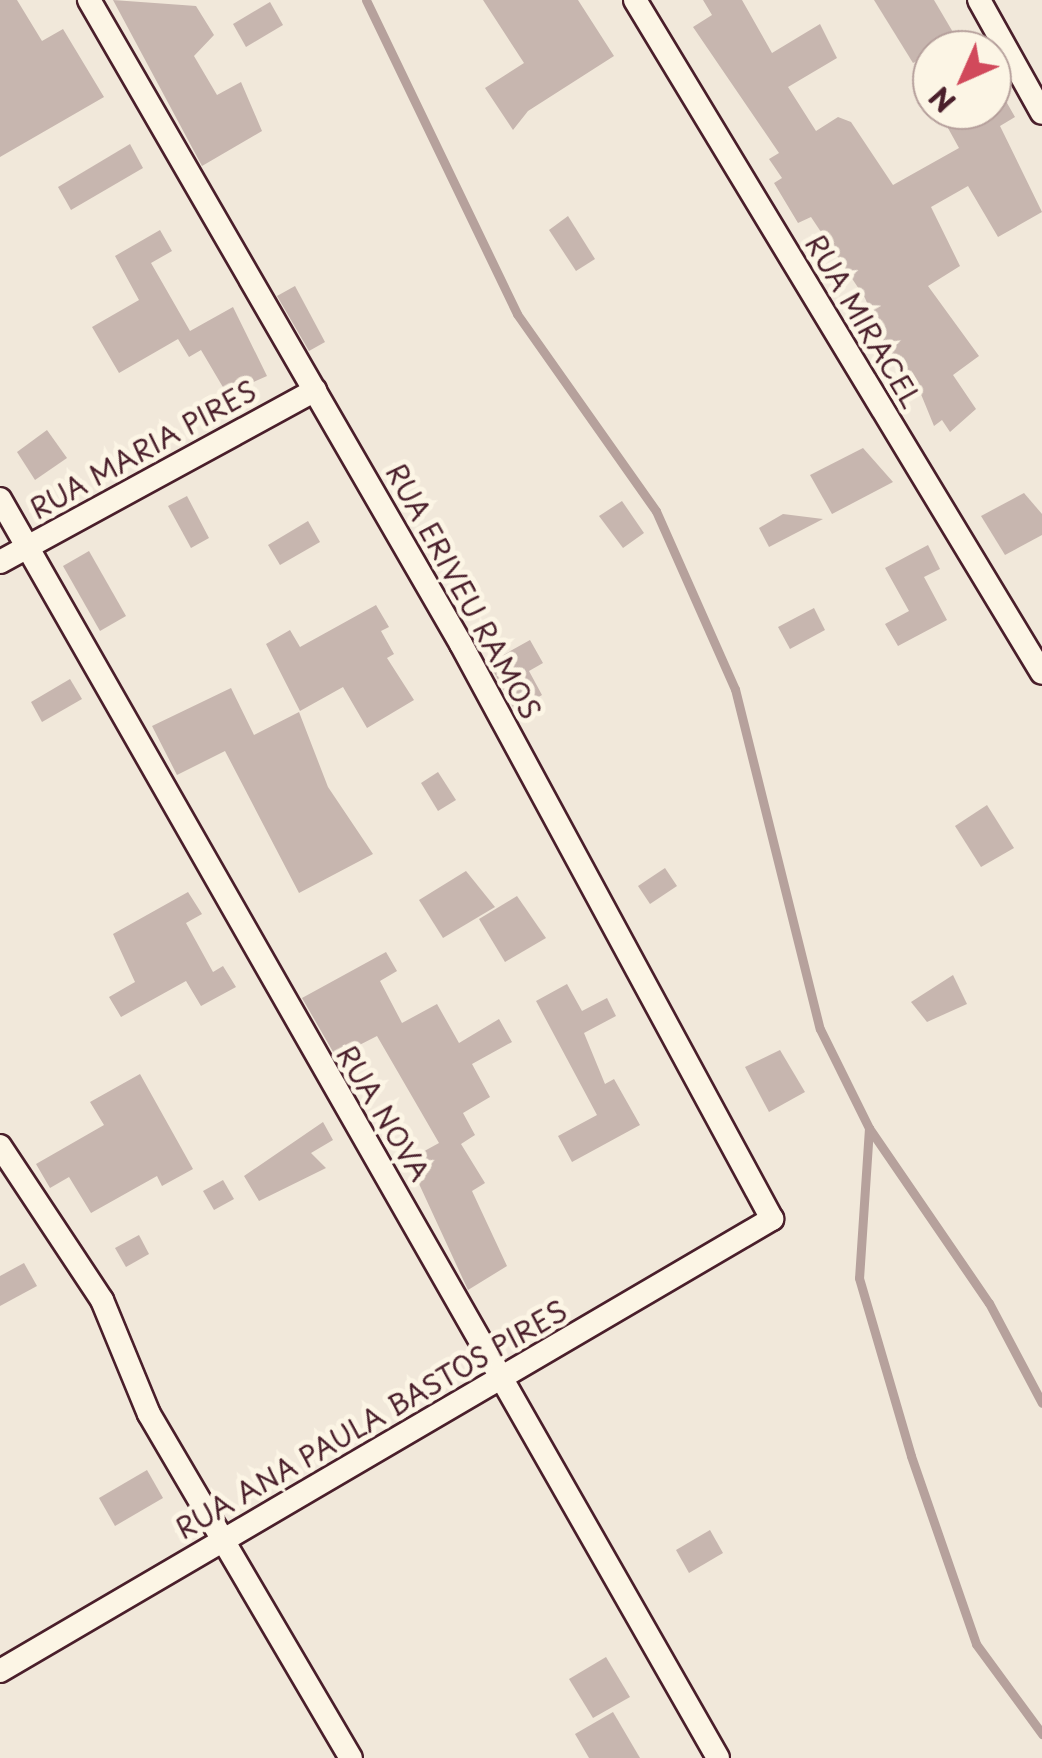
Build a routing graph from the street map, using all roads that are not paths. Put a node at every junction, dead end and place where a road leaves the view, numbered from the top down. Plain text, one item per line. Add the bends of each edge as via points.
1 (89, 0) edge
2 (635, 0) edge
3 (980, 0) edge
4 (1042, 112) edge
5 (315, 390) junction
6 (0, 499) edge
7 (27, 546) junction
8 (0, 562) edge
9 (1042, 673) edge
10 (0, 1146) edge
11 (772, 1219) joint
12 (506, 1375) junction
13 (224, 1540) junction
14 (0, 1672) edge
15 (351, 1758) edge
16 (718, 1758) edge

1 - 5 street, RUA ERIVEU RAMOS
2 - 9 street, RUA MIRACEL
3 - 4 street
5 - 7 street, RUA MARIA PIRES
5 - 11 street, RUA ERIVEU RAMOS
6 - 7 street, RUA NOVA
7 - 8 street, RUA MARIA PIRES
7 - 12 street, RUA NOVA
10 - 13 street via 102,1300 150,1414
11 - 12 street, RUA ANA PAULA BASTOS PIRES
12 - 13 street, RUA ANA PAULA BASTOS PIRES
12 - 16 street, RUA NOVA
13 - 14 street, RUA ANA PAULA BASTOS PIRES
13 - 15 street

